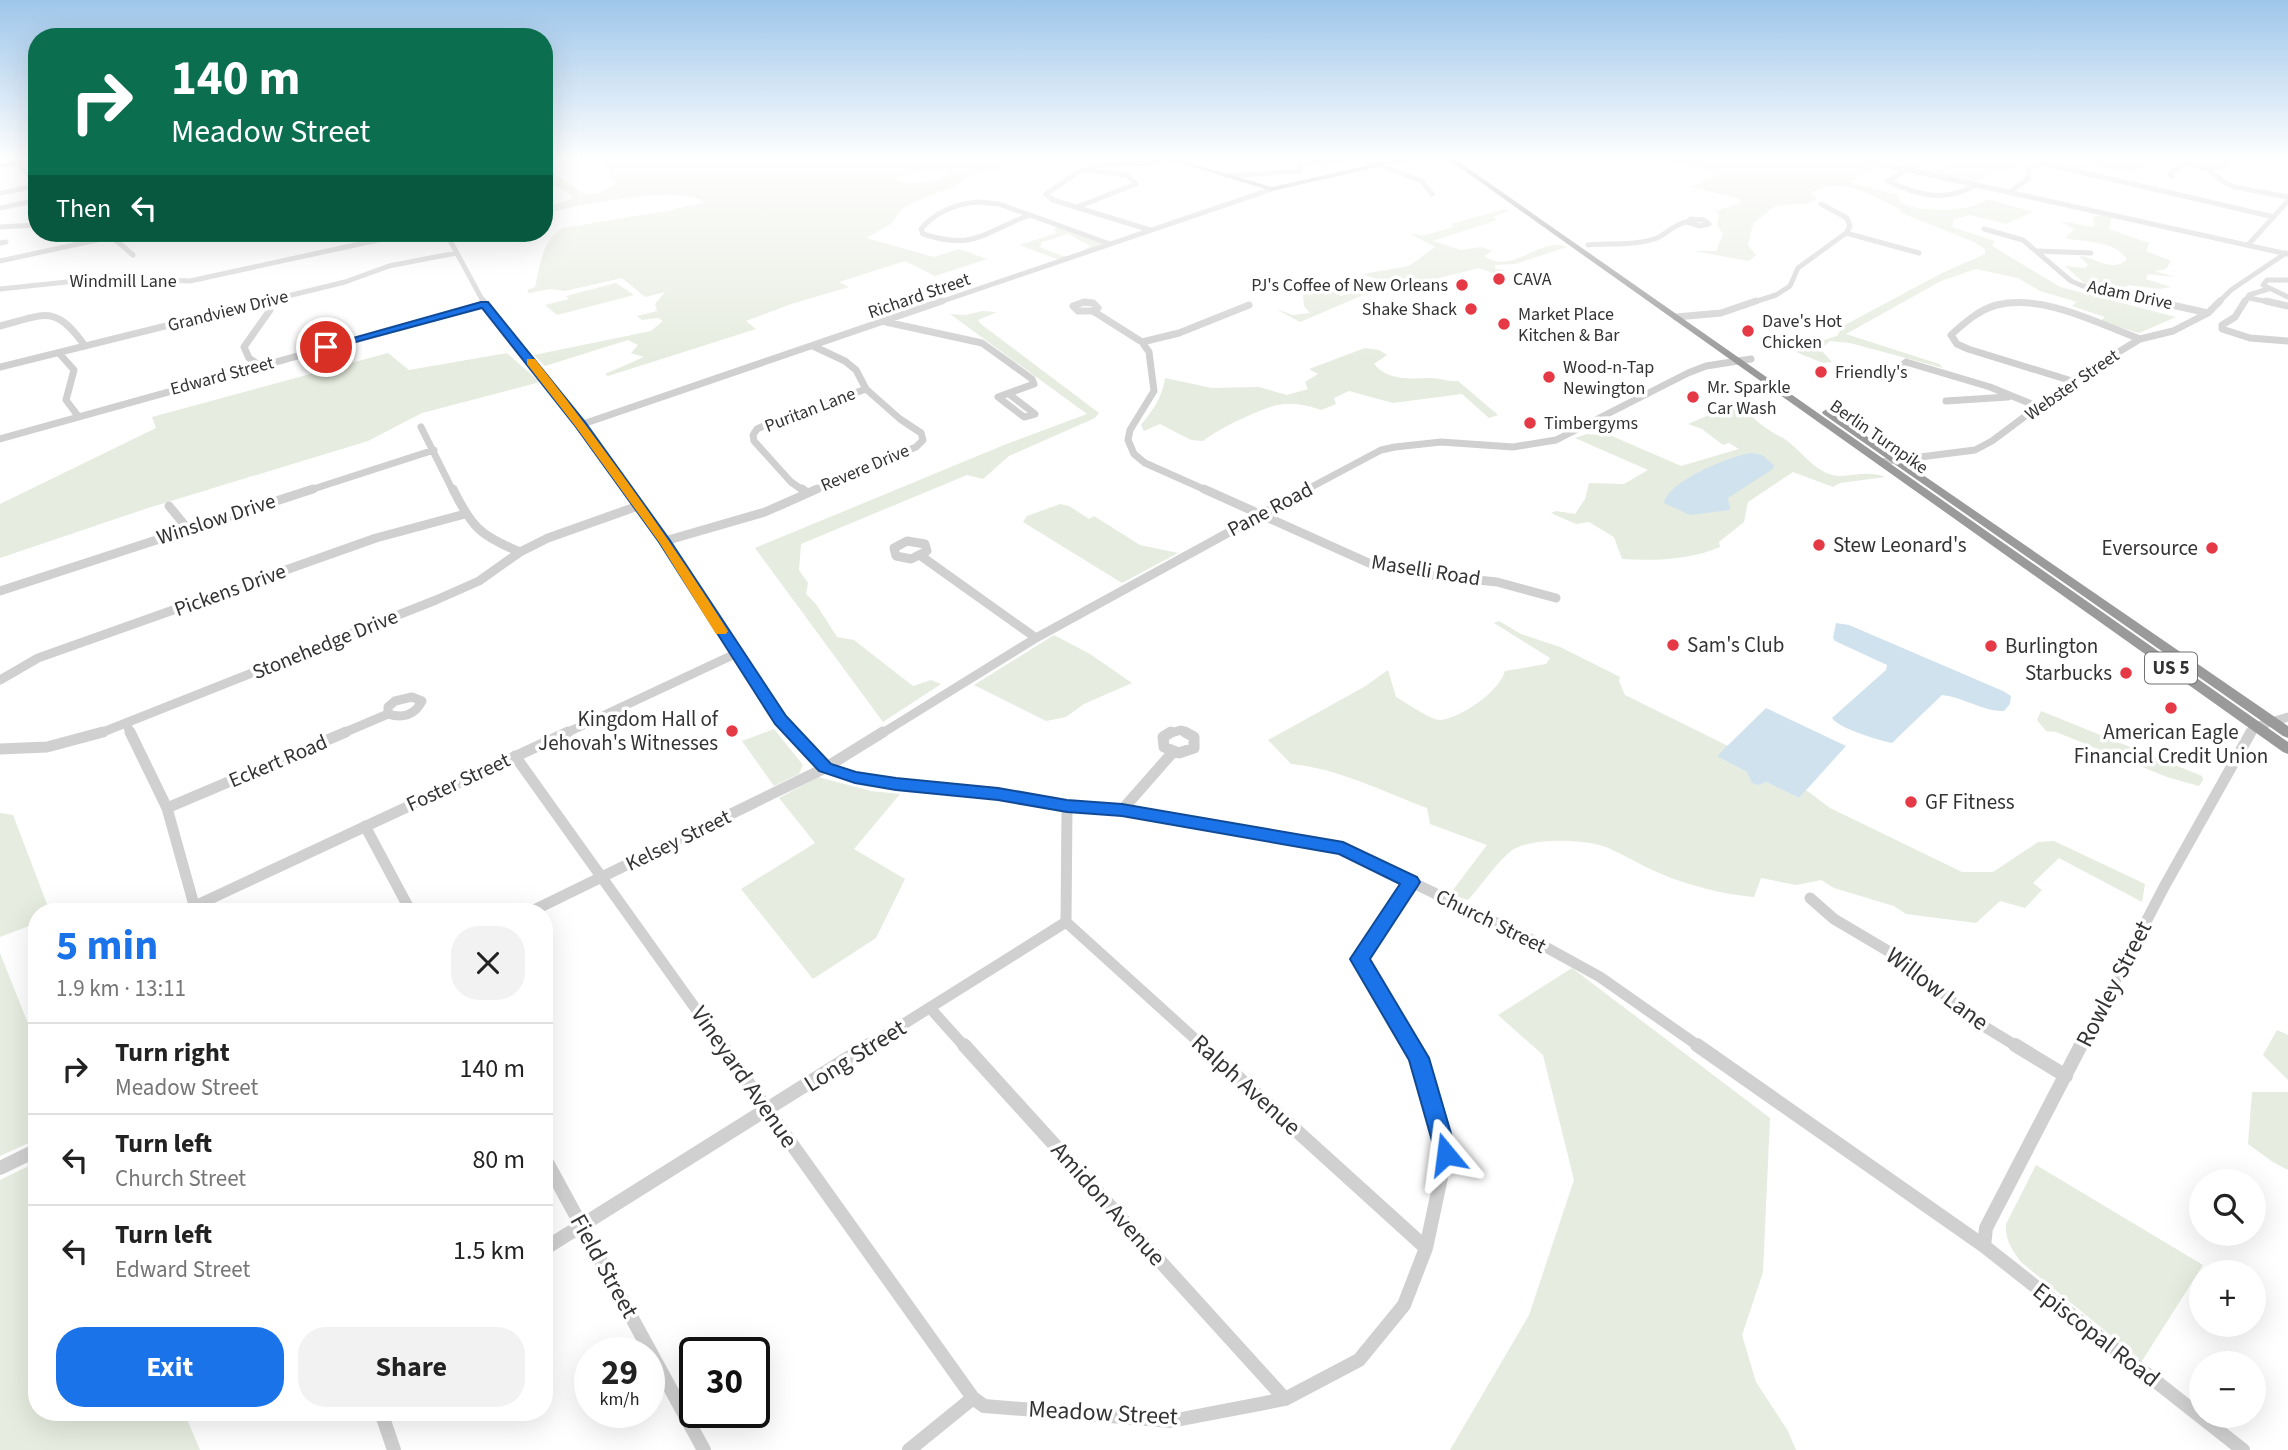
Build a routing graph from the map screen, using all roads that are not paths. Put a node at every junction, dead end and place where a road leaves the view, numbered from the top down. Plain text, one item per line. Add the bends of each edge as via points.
1 (28, 225) edge
2 (927, 225) edge
3 (1005, 225) edge
4 (1058, 225) edge
5 (1133, 225) edge
6 (1166, 225) edge
7 (1549, 225) edge
8 (1555, 225) edge
9 (1676, 225) edge
10 (1850, 225) edge
11 (2159, 225) edge
12 (2267, 225) edge
13 (0, 227) edge
14 (1984, 229) dead end
15 (1150, 230) junction
16 (1846, 233) junction
17 (85, 242) edge
18 (119, 242) edge
19 (369, 242) edge
20 (450, 242) edge
21 (1111, 244) junction
22 (1588, 245) junction
23 (2248, 245) junction
24 (2037, 251) junction
25 (456, 253) junction
26 (1919, 253) dead end
27 (2091, 253) dead end
28 (2287, 253) edge
29 (133, 255) dead end
30 (0, 261) edge
31 (1615, 264) junction
32 (1603, 266) junction
33 (2288, 280) edge
34 (2234, 288) junction
35 (0, 289) edge
36 (2268, 289) junction
37 (2258, 291) junction
38 (2249, 296) junction
39 (2288, 297) edge
40 (264, 302) junction
41 (484, 304) junction
42 (1249, 305) dead end
43 (2288, 306) edge
44 (1093, 311) dead end
45 (2208, 313) junction
46 (1682, 316) junction
47 (885, 322) junction
48 (0, 326) edge
49 (2140, 340) junction
50 (1142, 342) junction
51 (2286, 343) edge
52 (85, 346) junction
53 (813, 346) junction
54 (59, 353) junction
55 (1751, 359) junction
56 (1737, 361) junction
57 (260, 366) junction
58 (0, 367) edge
59 (1889, 377) dead end
60 (2072, 381) junction
61 (866, 388) junction
62 (1009, 394) junction
63 (2010, 397) junction
64 (1946, 401) dead end
65 (2039, 407) junction
66 (79, 416) junction
67 (580, 425) junction
68 (421, 427) dead end
69 (0, 439) edge
70 (434, 450) junction
71 (1881, 462) junction
72 (1897, 462) junction
73 (807, 493) junction
74 (169, 506) dead end
75 (638, 506) junction
76 (1262, 513) junction
77 (465, 514) junction
78 (187, 528) junction
79 (665, 541) junction
80 (520, 552) junction
81 (920, 556) dead end
82 (0, 591) edge
83 (1556, 598) dead end
84 (1036, 638) junction
85 (735, 654) junction
86 (0, 680) edge
87 (388, 714) dead end
88 (2288, 717) edge
89 (2271, 722) junction
90 (126, 723) junction
91 (2255, 727) junction
92 (2288, 733) edge
93 (0, 749) edge
94 (2288, 749) edge
95 (1173, 752) dead end
96 (515, 755) junction
97 (825, 768) junction
98 (1067, 806) junction
99 (167, 808) junction
100 (1122, 810) junction
101 (365, 826) junction
102 (602, 877) junction
103 (1411, 882) junction
104 (1810, 898) dead end
105 (193, 903) edge
106 (207, 903) edge
107 (406, 903) edge
108 (549, 903) edge
109 (1066, 922) junction
110 (930, 1008) junction
111 (2066, 1076) junction
112 (768, 1111) junction
113 (28, 1154) edge
114 (0, 1168) edge
115 (553, 1173) edge
116 (581, 1224) junction
117 (553, 1243) edge
118 (1983, 1246) junction
119 (1426, 1248) junction
120 (972, 1398) junction
121 (1286, 1399) junction
122 (384, 1421) edge
123 (394, 1450) edge
124 (704, 1450) edge
125 (909, 1450) edge
126 (2243, 1450) edge

1 - 13 street
2 - 3 street via 921,229 923,234 967,242
4 - 21 street
5 - 15 street
6 - 15 street, Richard Street
7 - 32 highway, Berlin Turnpike / US 5
8 - 22 highway, Berlin Turnpike / US 5
9 - 22 street via 1649,239
10 - 16 street
11 - 23 street
12 - 23 street
14 - 24 street, Adam Drive via 2014,235
15 - 21 street, Richard Street
16 - 26 street
16 - 46 street via 1798,268 1790,286 1776,295 1721,313
17 - 30 street
18 - 29 street
19 - 35 street, Windmill Lane via 190,281 104,278
20 - 25 street
21 - 47 street, Richard Street
22 - 31 highway, Berlin Turnpike / US 5
23 - 28 street
24 - 27 street
24 - 45 street, Adam Drive via 2083,286
25 - 40 street, Grandview Drive via 401,263
25 - 41 street
28 - 34 street, Webster Street
31 - 32 highway
31 - 46 highway, Berlin Turnpike / US 5
32 - 46 highway, Berlin Turnpike / US 5
33 - 36 street via 2267,280 2263,285
34 - 37 street
34 - 38 street
34 - 45 street, Webster Street
36 - 37 street
36 - 39 street
37 - 38 street
38 - 43 street
38 - 51 street via 2222,329
40 - 52 street, Grandview Drive
40 - 57 street via 270,310 244,347
41 - 57 street, Edward Street
41 - 67 street
42 - 50 street via 1179,334
44 - 50 street
45 - 49 street, Webster Street via 2173,331
46 - 55 highway, Berlin Turnpike / US 5
46 - 56 highway, Berlin Turnpike / US 5
47 - 53 street, Richard Street
47 - 62 street via 982,343 1032,379 1034,384
48 - 52 street via 56,317 64,319
49 - 60 street, Webster Street
49 - 60 street via 2090,320 2018,304 1988,309 1951,335 1968,349
50 - 76 street, Maselli Road via 1152,359 1154,391 1128,435 1134,454 1159,470
52 - 54 street, Grandview Drive
53 - 61 street, Revere Drive via 845,361
53 - 67 street, Richard Street
54 - 58 street, Grandview Drive
54 - 66 street via 74,370 66,400
55 - 56 street, Pane Road
55 - 72 highway, Berlin Turnpike / US 5
56 - 71 highway, Berlin Turnpike / US 5
56 - 76 street, Pane Road via 1688,373 1540,445 1504,449 1439,442 1381,450
57 - 66 street, Edward Street
59 - 63 street via 1906,362
60 - 65 street, Webster Street
61 - 73 street, Puritan Lane via 768,424 753,435 791,482
61 - 73 street, Revere Drive via 921,433 923,440
62 - 62 street via 998,397 1024,417 1035,414
63 - 64 street
63 - 65 street
65 - 72 street, Webster Street via 1975,450
66 - 69 street, Edward Street
67 - 75 street
68 - 70 street
70 - 77 street
70 - 78 street, Winslow Drive
71 - 72 street, Webster Street
71 - 91 highway, Berlin Turnpike / US 5
72 - 89 highway, Berlin Turnpike / US 5
73 - 79 street, Revere Drive via 765,512
74 - 78 street
75 - 79 street
75 - 80 street, Stonehedge Drive via 566,530
76 - 83 street, Maselli Road via 1371,564 1497,582
76 - 84 street, Pane Road
77 - 80 street via 486,538
77 - 86 street, Pickens Drive via 376,538 38,658
78 - 82 street, Winslow Drive
79 - 85 street
80 - 90 street, Stonehedge Drive via 485,578 434,601
81 - 84 street
84 - 97 street, Pane Road
85 - 96 street, Foster Street
85 - 97 street via 780,720
87 - 99 street, Eckert Road
88 - 89 street
89 - 91 street
89 - 92 highway, Berlin Turnpike / US 5
90 - 93 street, Stonehedge Drive via 69,743 20,751
90 - 99 street
91 - 94 highway, Berlin Turnpike / US 5
91 - 111 street, Rowley Street via 2164,887
95 - 100 street
96 - 101 street, Foster Street
96 - 102 street, Vineyard Avenue
97 - 98 street, Church Street via 885,782
97 - 102 street, Kelsey Street
98 - 100 street, Church Street
98 - 109 street
99 - 105 street
100 - 103 street, Church Street via 1343,849
101 - 106 street, Foster Street
101 - 107 street
102 - 108 street, Kelsey Street
102 - 112 street, Vineyard Avenue
103 - 118 street, Church Street via 1600,977
103 - 119 street, Meadow Street via 1360,959 1419,1058 1446,1154
104 - 111 street, Willow Lane via 1834,919 1910,964 1972,1019
109 - 110 street, Long Street
109 - 119 street, Ralph Avenue
110 - 112 street, Long Street
110 - 121 street, Amidon Avenue
111 - 118 street, Rowley Street via 1986,1228
112 - 116 street, Long Street
112 - 120 street, Vineyard Avenue
113 - 114 street
115 - 116 street, Field Street
116 - 117 street, Long Street
116 - 124 street, Field Street
118 - 126 street, Episcopal Road
119 - 121 street, Meadow Street via 1404,1305 1359,1360
120 - 121 street, Meadow Street via 984,1406 1171,1421
120 - 125 street
122 - 123 street

